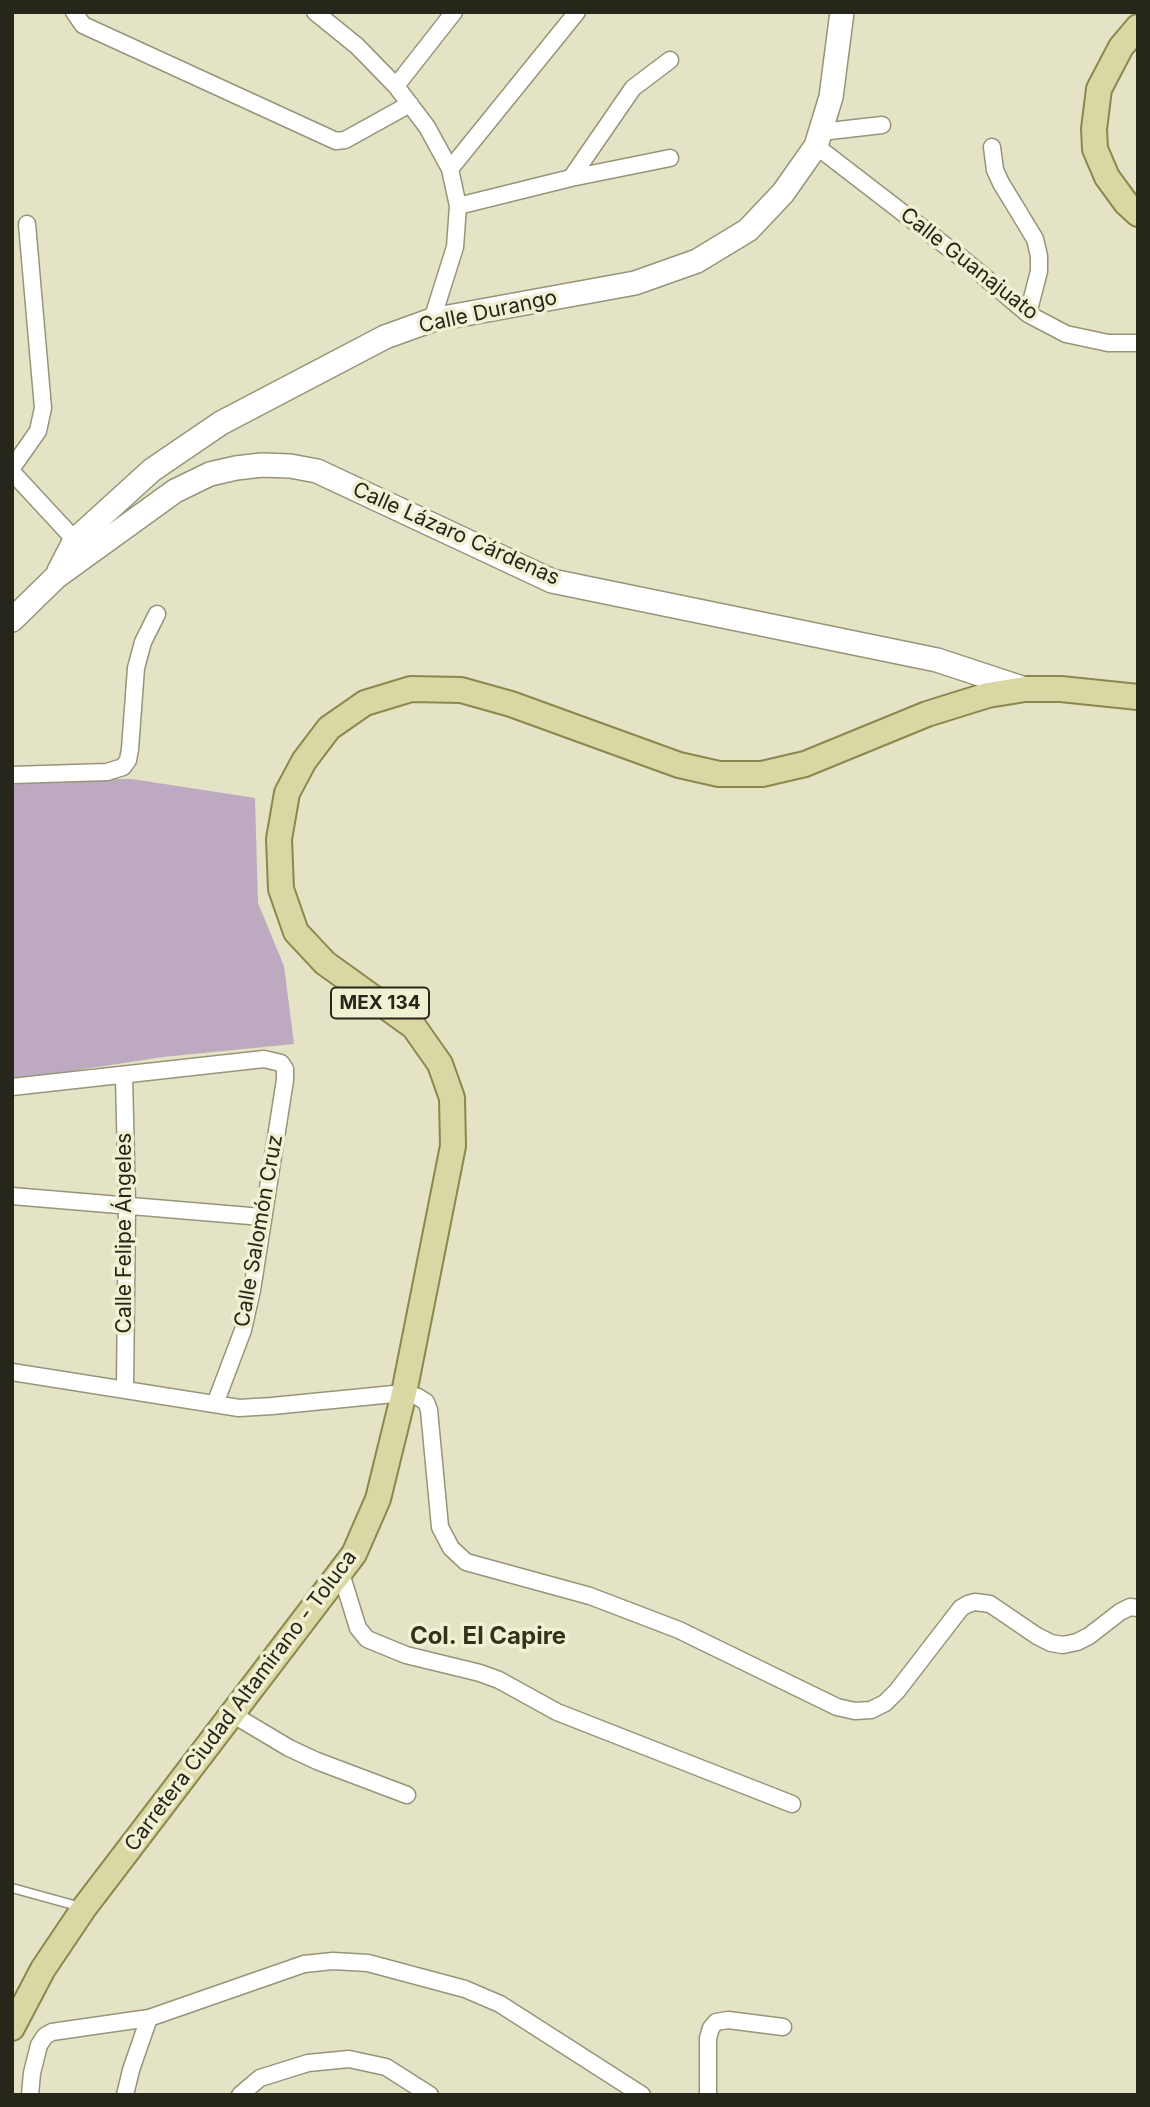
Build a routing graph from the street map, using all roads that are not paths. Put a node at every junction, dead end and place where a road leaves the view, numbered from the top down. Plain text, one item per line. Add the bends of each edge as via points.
1 (74, 12) edge
2 (315, 12) edge
3 (454, 12) edge
4 (577, 12) edge
5 (842, 12) edge
6 (333, 17) edge
7 (1138, 27) edge
8 (670, 60) dead end
9 (397, 86) junction
10 (410, 104) junction
11 (882, 125) dead end
12 (818, 139) junction
13 (992, 146) dead end
14 (670, 158) dead end
15 (450, 169) junction
16 (571, 178) junction
17 (458, 206) junction
18 (1138, 214) edge
19 (27, 224) dead end
20 (1028, 314) junction
21 (432, 320) junction
22 (1138, 343) edge
23 (12, 470) edge
24 (75, 540) junction
25 (56, 577) junction
26 (157, 614) dead end
27 (12, 620) edge
28 (1025, 689) junction
29 (1138, 698) edge
30 (12, 775) edge
31 (124, 1076) junction
32 (12, 1087) edge
33 (12, 1196) edge
34 (127, 1205) junction
35 (262, 1217) junction
36 (12, 1372) edge
37 (125, 1389) junction
38 (404, 1393) junction
39 (215, 1404) junction
40 (341, 1570) junction
41 (1138, 1608) edge
42 (232, 1714) junction
43 (407, 1795) dead end
44 (792, 1804) dead end
45 (12, 1888) edge
46 (84, 1908) junction
47 (149, 2018) junction
48 (783, 2026) dead end
49 (12, 2028) edge
50 (30, 2095) edge
51 (125, 2095) edge
52 (240, 2095) edge
53 (430, 2095) edge
54 (642, 2095) edge
55 (708, 2095) edge

1 - 10 street via 83,25 336,141
2 - 6 street
3 - 9 street
4 - 15 street
5 - 12 street, Calle Durango via 833,85
6 - 9 street
7 - 18 main road via 1102,81 1094,129 1095,149 1107,177
8 - 16 street via 633,88
9 - 10 street
10 - 15 street
11 - 12 street
12 - 20 street, Calle Guanajuato
12 - 21 street, Calle Durango via 783,193 748,230 697,261 635,283
13 - 20 street via 995,170 1035,239 1039,256
14 - 16 street
15 - 17 street
16 - 17 street
17 - 21 street via 454,247
19 - 23 street via 43,408 38,431
20 - 22 street, Calle Guanajuato via 1066,334 1108,343
21 - 24 street, Calle Durango via 385,337 222,423 152,470
23 - 24 street
24 - 25 street, Calle Durango
25 - 27 street, Calle Lázaro Cárdenas
25 - 28 street, Calle Lázaro Cárdenas via 175,491 210,474 236,467 290,466 317,471 552,581 937,660
26 - 30 street via 136,668 130,749 123,767 107,772
28 - 29 main road, Carretera Ciudad Altamirano - Toluca / MEX 134
28 - 38 main road, Carretera Ciudad Altamirano - Toluca / MEX 134 via 926,714 806,764 762,774 719,774 680,765 461,690 411,689 365,703 329,728 287,793 279,839 281,889 296,932 325,963 414,1027 440,1064 452,1098 453,1146
31 - 32 street
31 - 34 street, Calle Felipe Ángeles
31 - 35 street, Calle Salomón Cruz via 264,1059 281,1063 285,1080
33 - 34 street
34 - 35 street
34 - 37 street, Calle Felipe Ángeles
35 - 39 street, Calle Salomón Cruz via 243,1330
36 - 37 street
37 - 39 street
38 - 39 street via 239,1408
38 - 40 main road, Carretera Ciudad Altamirano - Toluca / MEX 134 via 378,1499 354,1554
38 - 41 street via 429,1406 440,1527 451,1548 466,1562 590,1597 680,1630 837,1707 871,1710 885,1703 968,1604 990,1604 1037,1636 1063,1645 1089,1636 1119,1612
40 - 42 main road, Carretera Ciudad Altamirano - Toluca / MEX 134
40 - 44 street via 358,1628 367,1639 406,1655 499,1680 557,1712
42 - 43 street via 317,1761
42 - 46 main road, Carretera Ciudad Altamirano - Toluca / MEX 134
45 - 46 lane
46 - 49 main road, Carretera Ciudad Altamirano - Toluca / MEX 134 via 43,1969
47 - 50 street via 59,2029 45,2036 35,2055
47 - 51 street
47 - 54 street via 304,1964 368,1963 465,1989 500,2004
48 - 55 street via 716,2022 708,2038
52 - 53 street via 260,2078 308,2063 349,2059 386,2067

